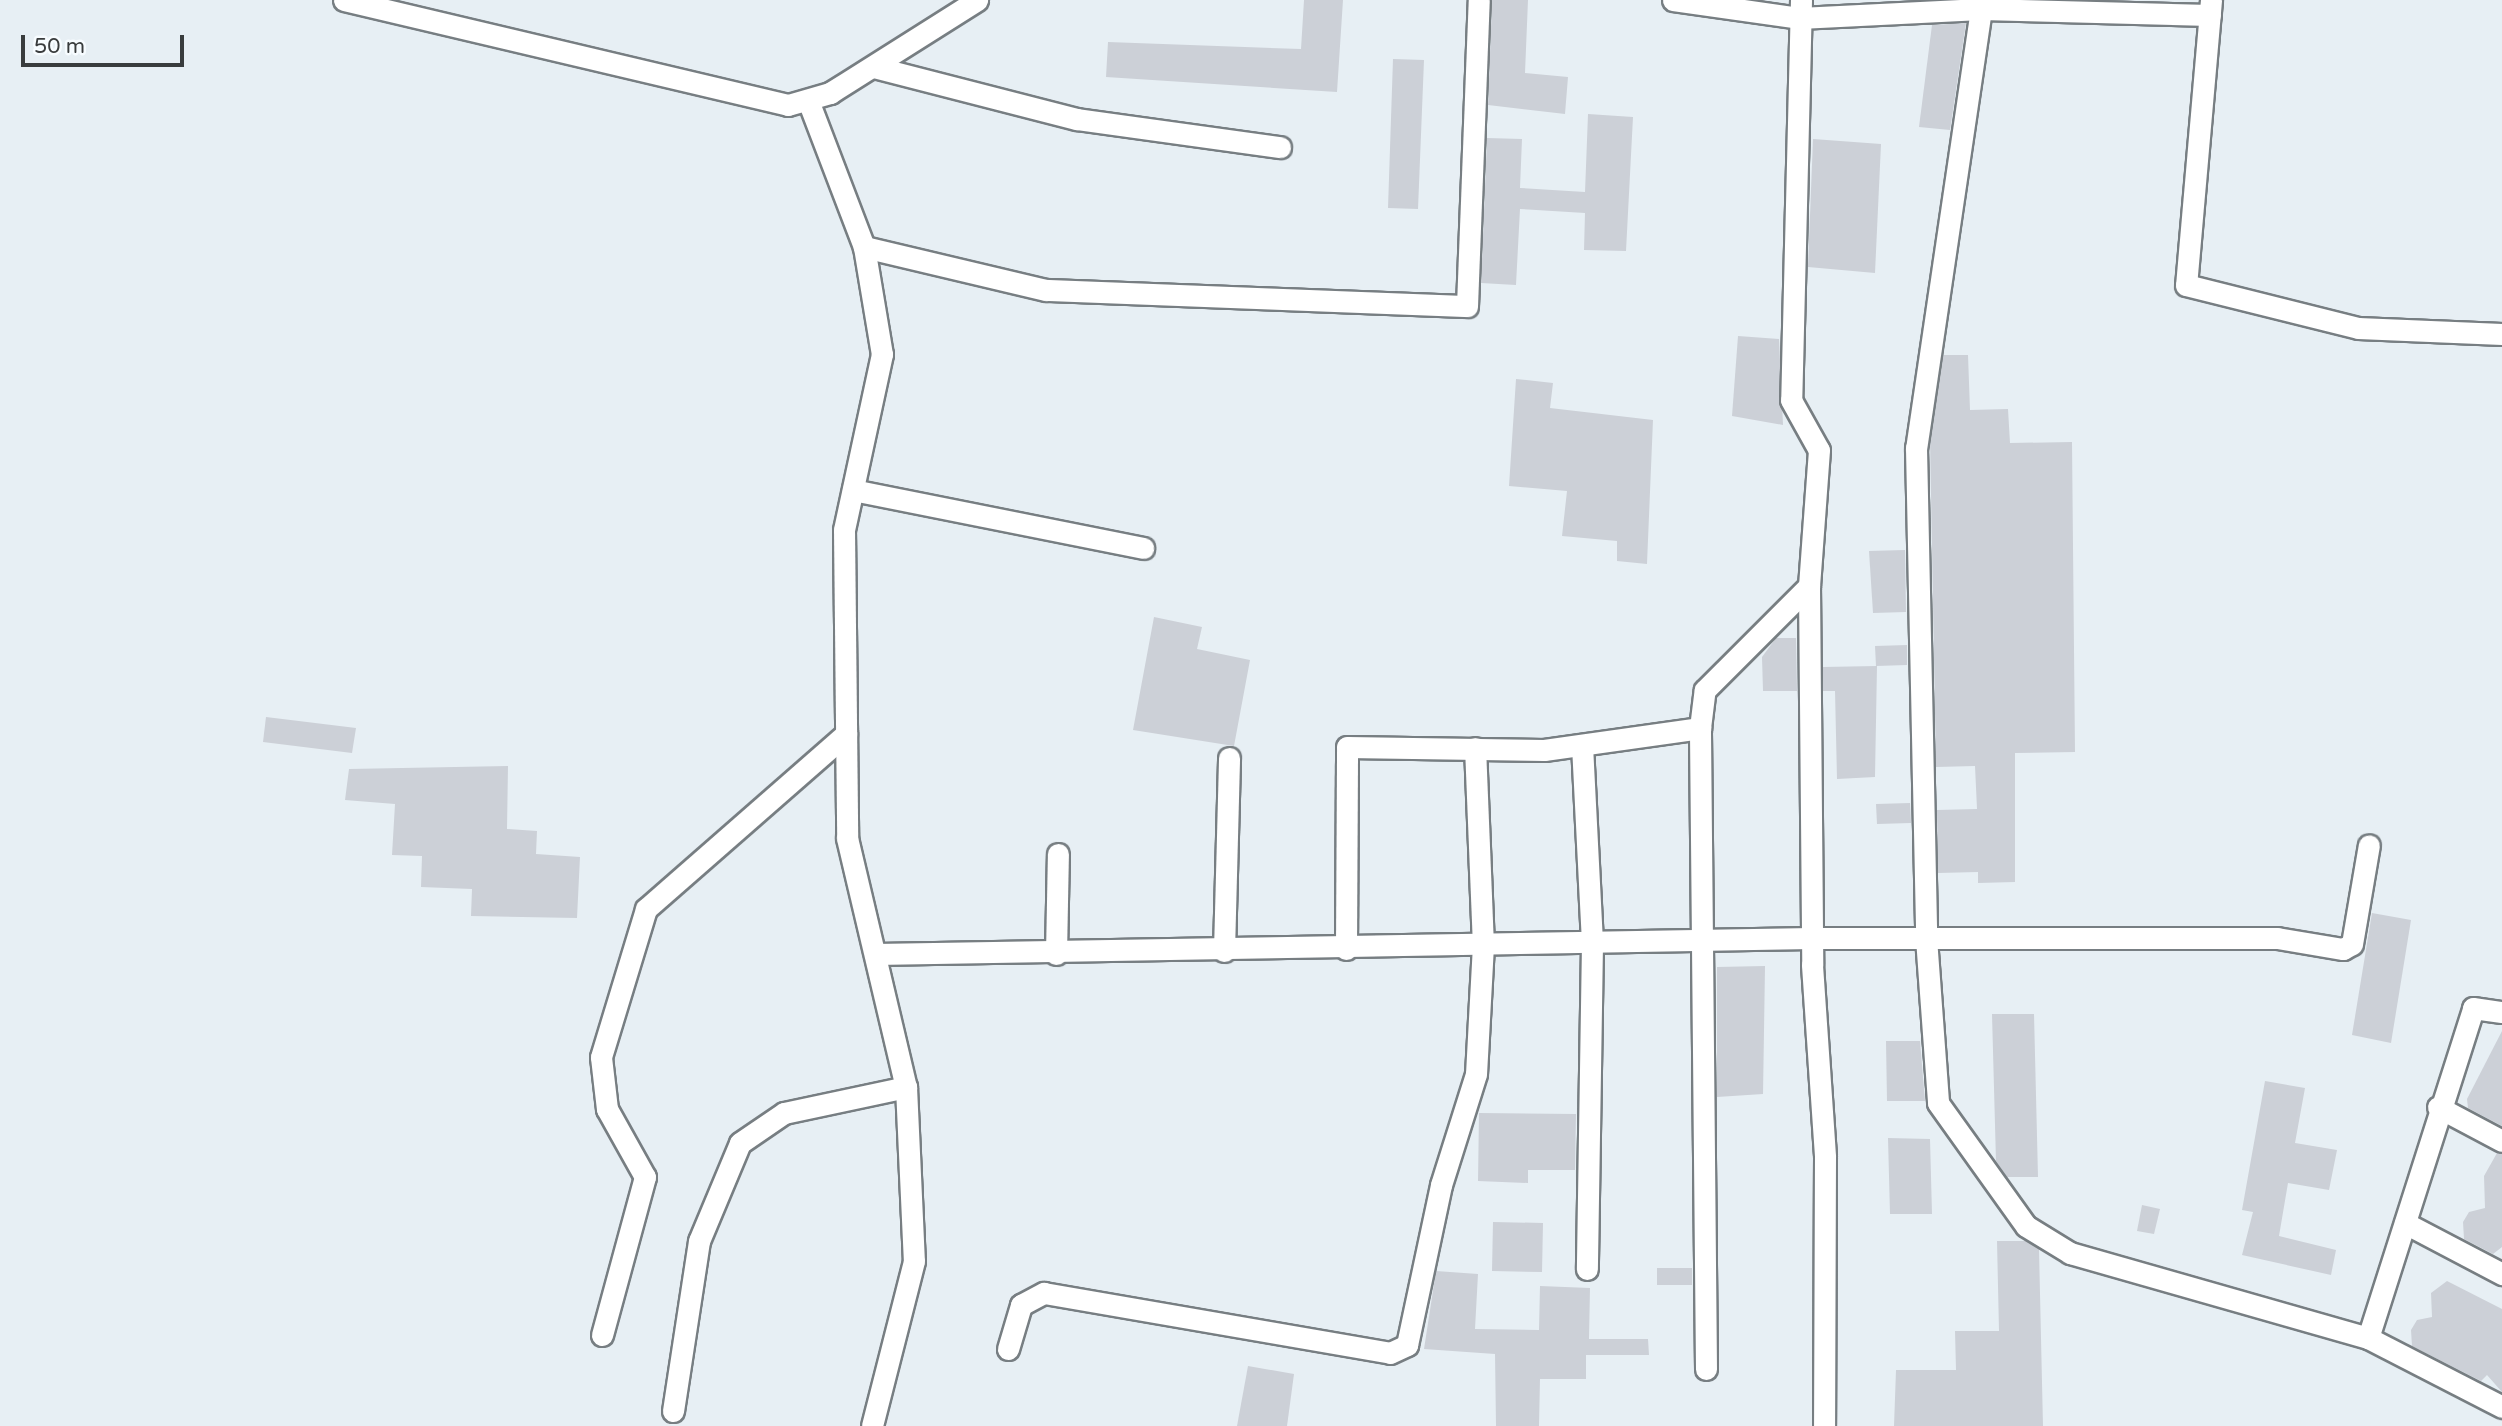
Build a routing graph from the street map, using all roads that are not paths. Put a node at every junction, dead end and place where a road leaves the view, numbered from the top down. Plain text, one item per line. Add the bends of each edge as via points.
1 (344, 0) edge
2 (977, 0) edge
3 (1479, 0) edge
4 (1673, 0) edge
5 (2210, 8) edge
6 (1800, 9) edge
7 (1981, 9) junction
8 (874, 67) junction
9 (809, 103) junction
10 (1280, 146) dead end
11 (864, 247) junction
12 (2502, 334) edge
13 (853, 490) junction
14 (1143, 548) dead end
15 (1810, 586) junction
16 (1700, 728) junction
17 (846, 734) junction
18 (1582, 745) junction
19 (1475, 748) junction
20 (1228, 758) dead end
21 (2369, 845) dead end
22 (1058, 854) dead end
23 (1812, 938) junction
24 (1926, 938) junction
25 (1704, 940) junction
26 (1592, 943) junction
27 (1483, 946) junction
28 (1346, 949) junction
29 (1224, 951) junction
30 (874, 954) junction
31 (1056, 954) junction
32 (2502, 1012) edge
33 (905, 1087) junction
34 (2438, 1107) junction
35 (2502, 1141) edge
36 (2405, 1223) junction
37 (1587, 1269) dead end
38 (2502, 1274) edge
39 (602, 1335) dead end
40 (2368, 1338) junction
41 (1008, 1349) dead end
42 (1706, 1369) dead end
43 (2502, 1407) edge
44 (673, 1411) dead end
45 (872, 1426) edge
46 (1824, 1426) edge

1 - 9 street via 742,97
2 - 8 street
3 - 11 street via 1467,306 1046,290
4 - 6 street
5 - 7 street
5 - 12 street via 2186,285 2358,328
6 - 7 street
6 - 15 street via 1791,400 1819,450
7 - 24 street via 1916,448
8 - 9 street
8 - 10 street via 1077,119
9 - 11 street
11 - 13 street via 882,354
13 - 14 street
13 - 17 street via 844,530
15 - 16 street via 1705,690
15 - 23 street
16 - 18 street
16 - 25 street
17 - 30 street via 847,838
17 - 39 street via 646,909 601,1057 607,1110 645,1177
18 - 19 street
18 - 26 street
19 - 27 street
19 - 28 street via 1347,747
20 - 29 street
21 - 24 street via 2352,944 2343,949 2277,938
22 - 31 street
23 - 24 street
23 - 25 street
23 - 46 street via 1825,1157
24 - 40 street via 1937,1103 2026,1226 2070,1253 2175,1288
25 - 26 street
25 - 42 street
26 - 27 street
26 - 37 street
27 - 28 street
27 - 41 street via 1476,1074 1441,1185 1407,1345 1390,1353 1044,1293 1021,1305
28 - 29 street
29 - 31 street
30 - 31 street
30 - 33 street
32 - 34 street via 2473,1008
33 - 44 street via 784,1113 740,1143 699,1241
33 - 45 street via 914,1261
34 - 35 street
34 - 36 street
36 - 38 street
36 - 40 street
40 - 43 street

